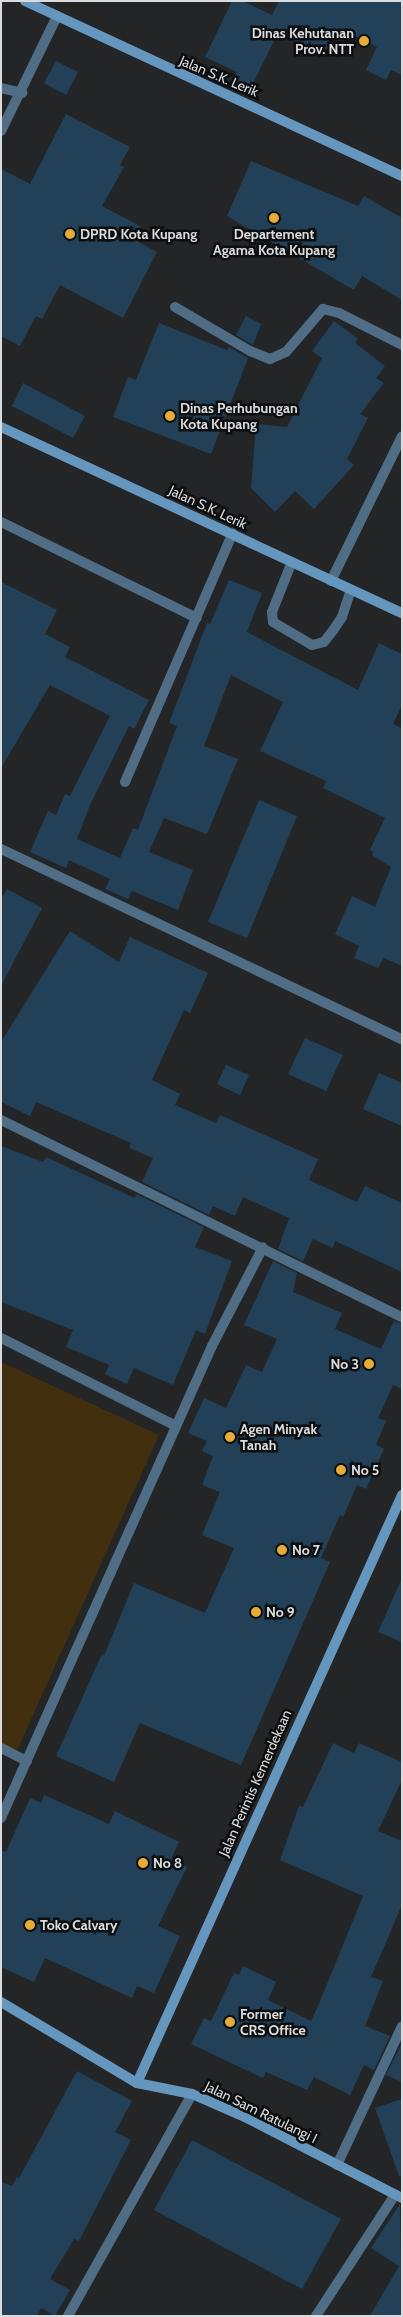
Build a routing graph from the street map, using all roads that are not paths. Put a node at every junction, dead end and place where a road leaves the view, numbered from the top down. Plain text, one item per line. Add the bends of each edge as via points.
1 (25, 1) edge
2 (58, 16) junction
3 (1, 88) edge
4 (22, 93) junction
5 (1, 131) edge
6 (402, 176) edge
7 (175, 307) dead end
8 (402, 345) edge
9 (1, 427) edge
10 (402, 436) edge
11 (1, 522) edge
12 (233, 533) junction
13 (291, 564) junction
14 (332, 581) junction
15 (351, 590) junction
16 (402, 613) edge
17 (197, 618) junction
18 (125, 782) dead end
19 (1, 849) edge
20 (402, 1039) edge
21 (1, 1120) edge
22 (263, 1247) junction
23 (402, 1317) edge
24 (1, 1338) edge
25 (176, 1426) junction
26 (402, 1495) edge
27 (1, 1748) edge
28 (27, 1761) junction
29 (1, 1818) edge
30 (1, 2002) edge
31 (402, 2026) edge
32 (136, 2083) junction
33 (192, 2094) junction
34 (337, 2164) junction
35 (398, 2197) edge
36 (68, 2316) edge
37 (316, 2316) edge

1 - 2 main road, Jalan S.K. Lerik
2 - 4 street
2 - 6 main road, Jalan S.K. Lerik
3 - 4 street
4 - 5 street
7 - 8 street via 250,351 270,359 286,352 323,309 339,313
9 - 12 main road, Jalan S.K. Lerik
10 - 14 street
11 - 17 street
12 - 13 main road, Jalan S.K. Lerik
12 - 17 street
13 - 14 main road, Jalan S.K. Lerik
13 - 15 street via 272,612 273,622 312,645 324,642 334,630
14 - 15 main road, Jalan S.K. Lerik
15 - 16 main road, Jalan S.K. Lerik
17 - 18 street
19 - 20 street
21 - 22 street
22 - 23 street
22 - 25 street via 212,1346
24 - 25 street
25 - 28 street
26 - 32 main road, Jalan Perintis Kemerdekaan
27 - 28 street
28 - 29 street
30 - 32 main road, Jalan Sam Ratulangi I
31 - 34 street
32 - 33 main road, Jalan Sam Ratulangi I
33 - 34 main road, Jalan Sam Ratulangi I
33 - 36 street
34 - 35 main road, Jalan Sam Ratulangi I
35 - 37 street

